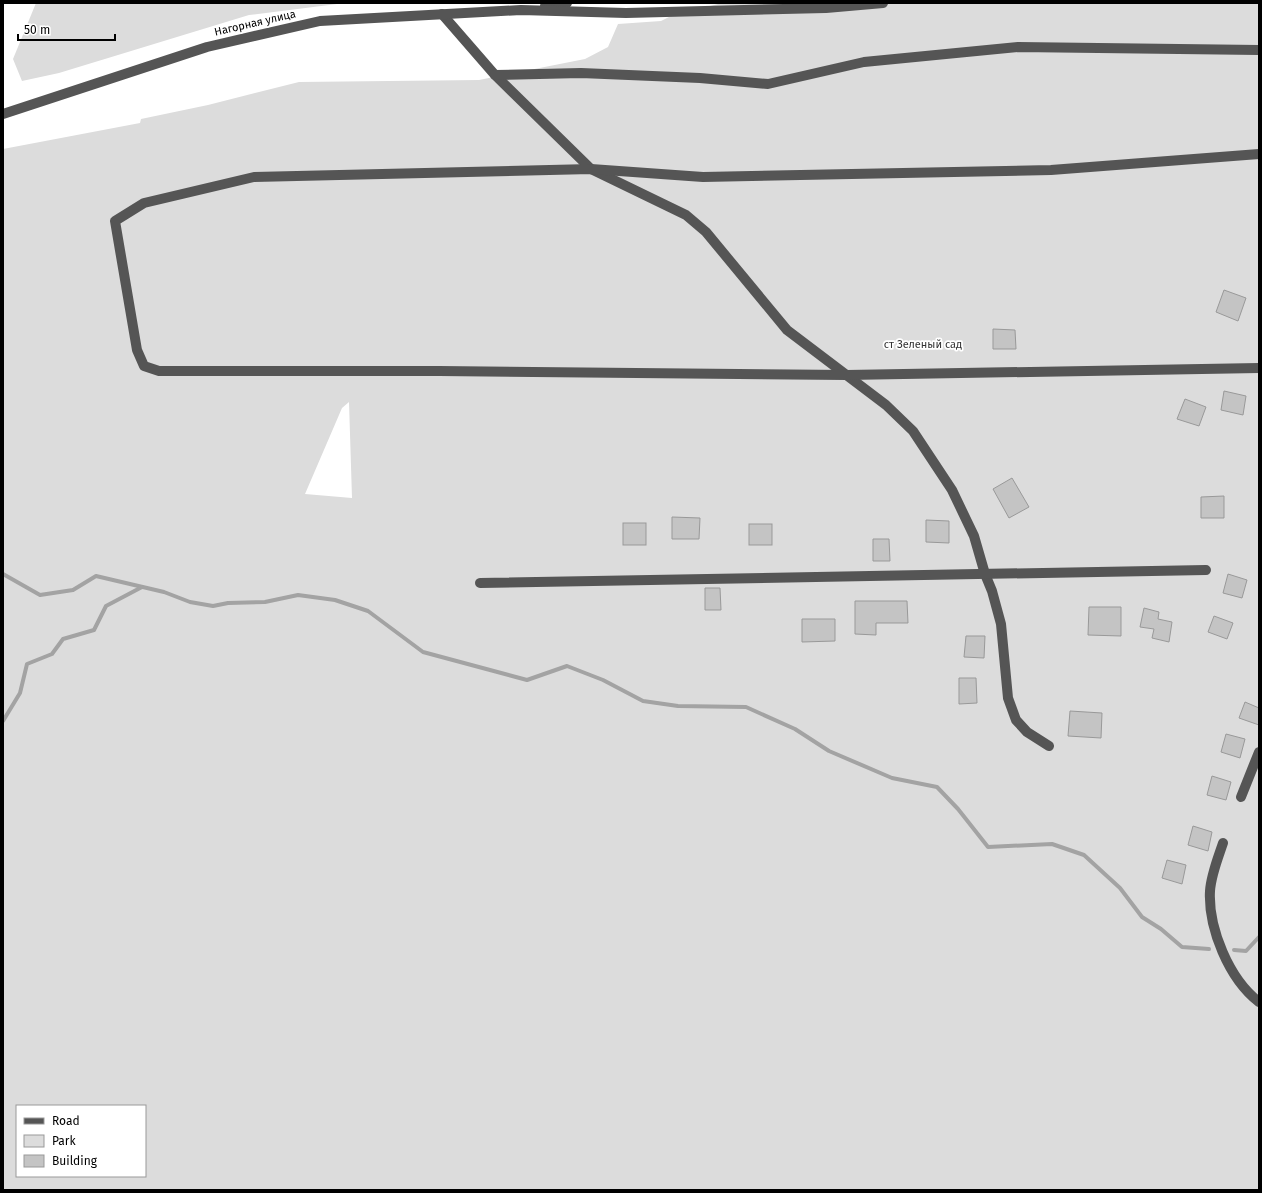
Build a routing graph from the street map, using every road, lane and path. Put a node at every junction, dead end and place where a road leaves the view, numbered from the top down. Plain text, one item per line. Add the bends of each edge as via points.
1 (567, 3) edge
2 (883, 3) edge
3 (521, 10) junction
4 (442, 14) junction
5 (1259, 50) edge
6 (495, 75) junction
7 (3, 114) edge
8 (1259, 154) edge
9 (591, 169) junction
10 (1259, 368) edge
11 (847, 376) junction
12 (1206, 570) dead end
13 (985, 574) junction
14 (480, 583) dead end
15 (1049, 746) dead end
16 (1259, 752) edge
17 (1241, 797) dead end
18 (1223, 843) dead end
19 (1259, 1002) edge

1 - 3 street
2 - 3 street, Нагорная улица via 826,8 626,13
3 - 4 street, Нагорная улица
4 - 6 street
4 - 7 street, Нагорная улица via 320,21 252,36 207,47
5 - 6 street via 1018,48 864,62 768,84 581,73
6 - 9 street
8 - 9 street via 1035,170 703,177
9 - 11 street via 686,215 706,232 787,330
9 - 11 street via 254,177 144,203 115,221 137,350 144,366 158,371 439,371
10 - 11 street
11 - 13 street via 886,405 913,431 952,490 974,536
12 - 13 street
13 - 14 street
13 - 15 street via 1001,624 1008,698 1016,720 1027,732
16 - 17 street
18 - 19 street via 1210,889 1210,911 1223,956

